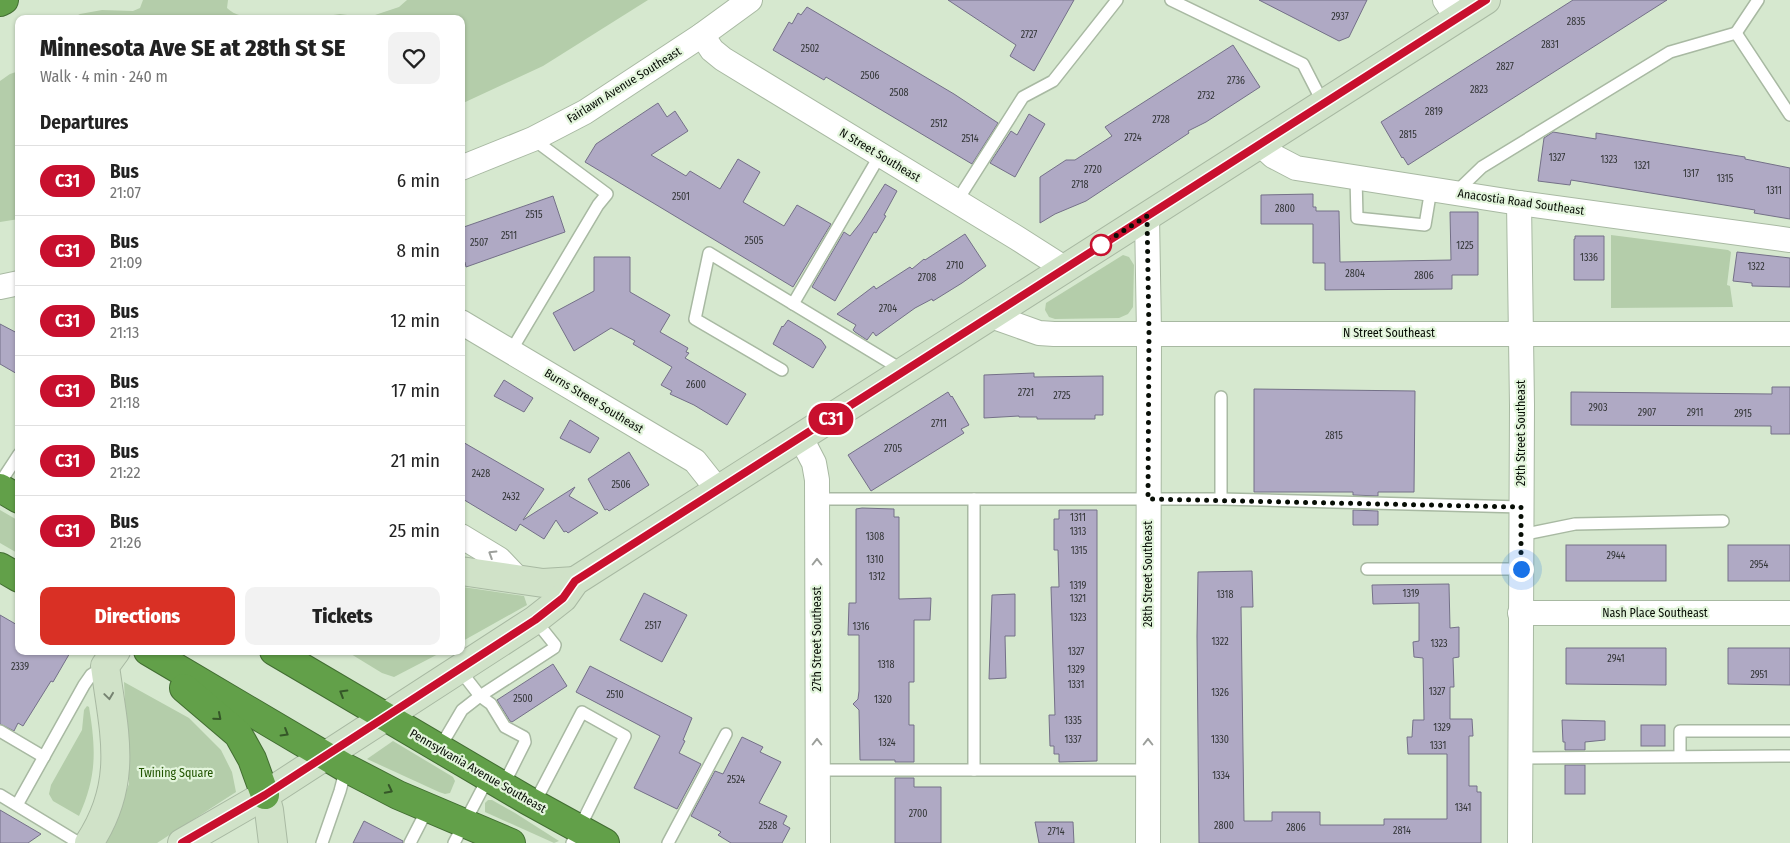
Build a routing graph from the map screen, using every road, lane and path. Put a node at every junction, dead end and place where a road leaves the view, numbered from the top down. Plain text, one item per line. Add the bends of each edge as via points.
1 (4, 0) edge
2 (750, 0) edge
3 (1117, 0) edge
4 (1171, 0) edge
5 (1486, 0) edge
6 (1758, 0) edge
7 (0, 2) edge
8 (1451, 9) edge
9 (1736, 33) junction
10 (702, 35) junction
11 (1323, 103) junction
12 (1790, 115) edge
13 (533, 139) junction
14 (1260, 144) junction
15 (880, 155) junction
16 (465, 166) edge
17 (1356, 177) junction
18 (1431, 189) junction
19 (1455, 193) junction
20 (957, 202) junction
21 (1519, 203) junction
22 (1147, 216) junction
23 (1790, 240) edge
24 (1064, 268) junction
25 (15, 284) edge
26 (0, 286) edge
27 (793, 304) junction
28 (991, 316) junction
29 (465, 324) edge
30 (1149, 333) junction
31 (1521, 333) junction
32 (1790, 334) edge
33 (511, 351) junction
34 (782, 370) dead end
35 (905, 371) junction
36 (1220, 397) dead end
37 (801, 438) junction
38 (15, 460) edge
39 (0, 483) edge
40 (0, 488) edge
41 (718, 490) junction
42 (15, 497) edge
43 (817, 499) junction
44 (974, 499) junction
45 (1148, 499) junction
46 (1220, 500) junction
47 (1521, 507) junction
48 (1723, 521) dead end
49 (1521, 536) junction
50 (465, 538) edge
51 (0, 567) edge
52 (1367, 569) dead end
53 (1521, 569) junction
54 (465, 572) edge
55 (15, 576) edge
56 (518, 579) junction
57 (575, 581) junction
58 (1520, 613) junction
59 (1790, 613) edge
60 (535, 620) junction
61 (146, 655) edge
62 (155, 655) edge
63 (281, 655) edge
64 (111, 659) edge
65 (459, 669) junction
66 (480, 696) junction
67 (385, 718) junction
68 (0, 731) edge
69 (1790, 731) edge
70 (726, 734) dead end
71 (440, 749) junction
72 (1680, 756) junction
73 (1790, 756) edge
74 (44, 757) junction
75 (1520, 758) junction
76 (335, 762) junction
77 (818, 770) junction
78 (974, 770) junction
79 (1148, 770) junction
80 (496, 782) junction
81 (0, 795) edge
82 (265, 795) junction
83 (534, 804) junction
84 (17, 805) junction
85 (428, 808) junction
86 (459, 833) edge
87 (575, 836) edge
88 (80, 843) edge
89 (89, 843) edge
90 (182, 843) edge
91 (273, 843) edge
92 (322, 843) edge
93 (410, 843) edge
94 (511, 843) edge
95 (605, 843) edge
96 (668, 843) edge
97 (818, 843) edge
98 (1148, 843) edge
99 (1520, 843) edge

1 - 7 highway
2 - 10 street, Fairlawn Avenue Southeast
3 - 20 lane via 1053,81 1023,97
4 - 11 lane via 1303,64
5 - 8 main road
6 - 9 lane
8 - 11 main road
9 - 12 lane
9 - 19 lane via 1670,52 1482,167
10 - 13 street, Fairlawn Avenue Southeast via 584,112
10 - 15 street, N Street Southeast via 723,59
11 - 14 main road
13 - 16 street, Fairlawn Avenue Southeast
13 - 33 lane via 608,194 598,205
14 - 17 street, Anacostia Road Southeast via 1272,156 1296,168
14 - 22 main road
15 - 20 street, N Street Southeast
15 - 27 lane
17 - 18 street, Anacostia Road Southeast
17 - 18 lane via 1357,218 1425,225
18 - 19 street, Anacostia Road Southeast
19 - 21 street, Anacostia Road Southeast
20 - 24 street, N Street Southeast
21 - 23 street, Anacostia Road Southeast
21 - 31 street, 29th Street Southeast
22 - 24 main road
22 - 30 street, 28th Street Southeast
24 - 28 main road
25 - 26 street
27 - 34 lane via 709,254 695,319
27 - 35 lane
28 - 30 street, N Street Southeast via 1039,333
28 - 35 main road
29 - 33 street, Burns Street Southeast
30 - 31 street, N Street Southeast
30 - 45 street, 28th Street Southeast
31 - 32 street, N Street Southeast
31 - 47 street, 29th Street Southeast
33 - 41 street, Burns Street Southeast via 695,461
35 - 37 main road
36 - 46 lane
37 - 41 main road
37 - 43 street, 27th Street Southeast via 814,463
38 - 39 lane
40 - 42 highway
41 - 57 main road
43 - 44 lane
77 -> 43 street, 27th Street Southeast
44 - 45 lane
44 - 78 lane
45 - 46 lane
79 -> 45 street, 28th Street Southeast
46 - 47 lane
47 - 49 street, 29th Street Southeast
48 - 49 lane via 1575,524
49 - 53 street, 29th Street Southeast
56 -> 50 street via 500,559
51 - 55 highway
52 - 53 lane
53 - 58 street, 29th Street Southeast
54 - 56 main road
56 - 57 main road
57 - 60 main road via 563,598
58 - 59 street, Nash Place Southeast
58 - 75 street, 29th Street Southeast
60 - 65 main road
60 - 66 lane via 555,645 554,648
61 -> 82 highway via 238,734 252,759
62 -> 76 highway
67 -> 63 highway, Pennsylvania Avenue Southeast
64 - 74 lane via 91,676
64 -> 89 main road via 115,780 112,796
65 - 66 lane
65 - 67 main road
66 - 71 lane via 462,710
66 - 80 lane via 491,704 505,727 524,737 525,742
67 - 71 highway, Pennsylvania Avenue Southeast
67 - 76 main road
68 - 74 lane
69 - 72 lane via 1680,731
70 - 96 lane
71 - 80 highway, Pennsylvania Avenue Southeast
72 - 73 lane
72 - 75 lane
74 - 84 lane
75 - 99 street, 29th Street Southeast
76 - 82 main road
76 -> 85 highway
76 - 92 lane via 340,791
77 - 78 lane
77 - 97 street, 27th Street Southeast
78 - 79 lane
79 - 98 street, 28th Street Southeast
80 - 83 highway, Pennsylvania Avenue Southeast
80 - 86 lane
81 - 84 lane
82 - 90 main road
82 - 91 main road
83 - 87 highway, Pennsylvania Avenue Southeast
83 - 87 lane via 582,712 625,736
84 - 88 lane
85 - 86 highway
85 - 93 lane
86 - 94 highway
87 - 95 highway, Pennsylvania Avenue Southeast

